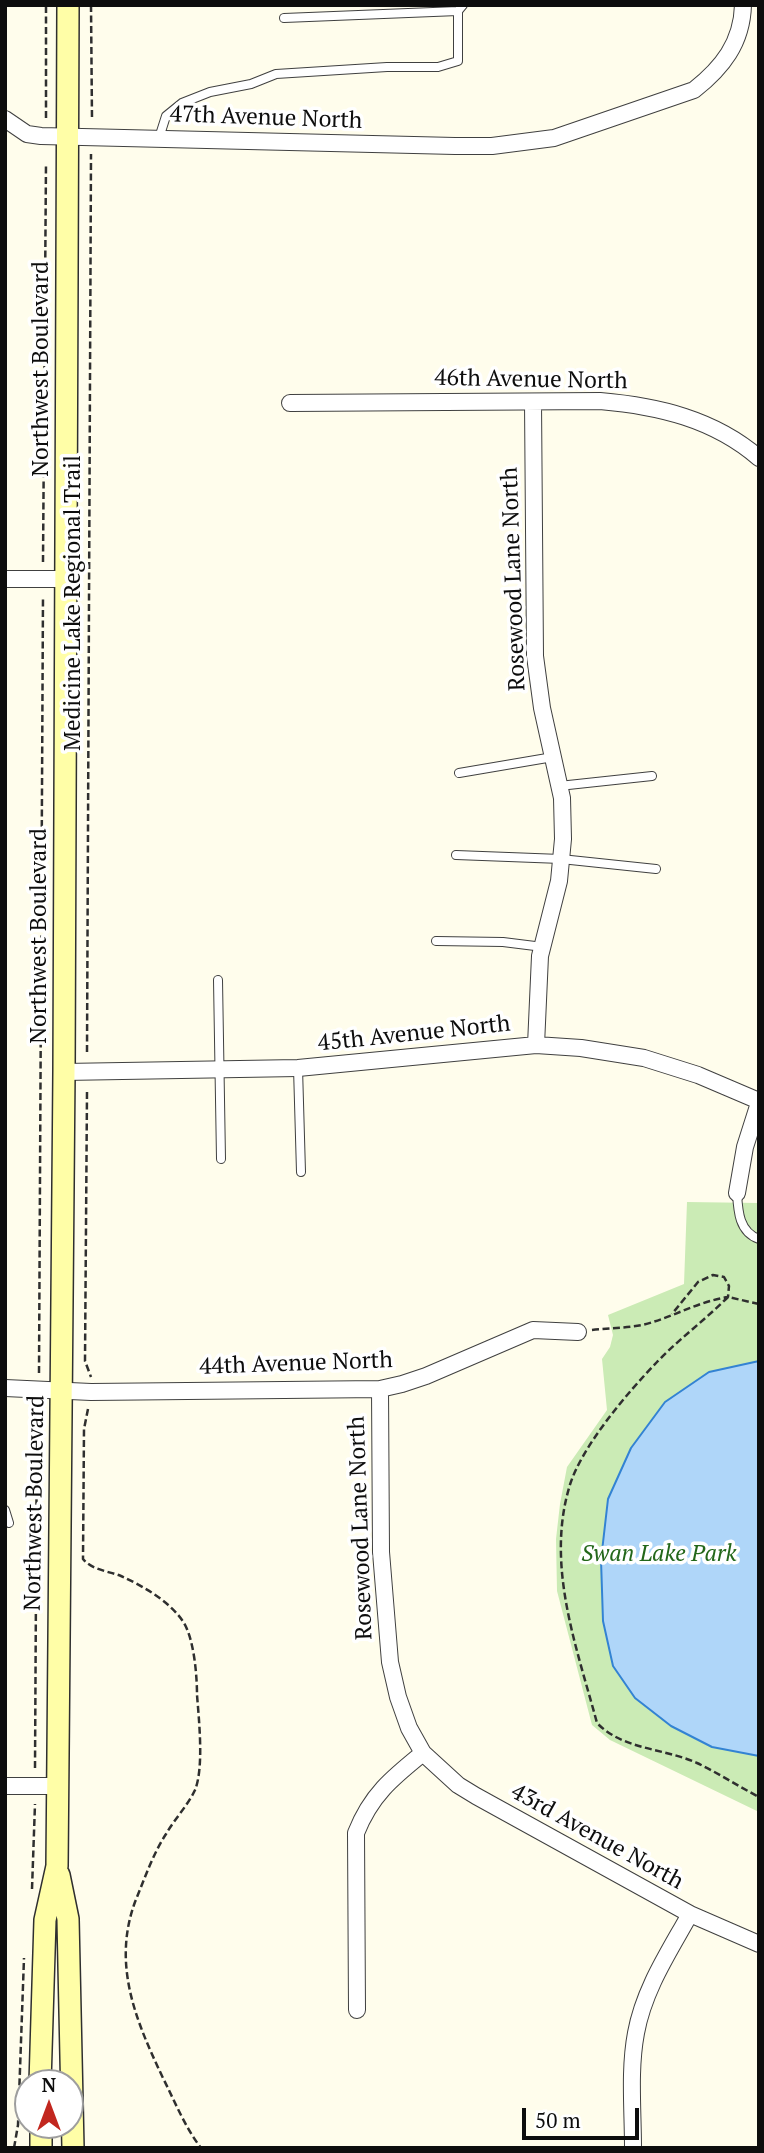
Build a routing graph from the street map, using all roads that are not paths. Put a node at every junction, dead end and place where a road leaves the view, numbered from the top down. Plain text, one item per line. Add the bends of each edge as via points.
1 (68, 5) edge
2 (743, 5) edge
3 (461, 8) edge
4 (284, 18) dead end
5 (5, 119) edge
6 (69, 136) junction
7 (159, 138) junction
8 (533, 402) junction
9 (290, 403) dead end
10 (759, 458) edge
11 (5, 579) edge
12 (66, 579) junction
13 (553, 757) junction
14 (459, 773) dead end
15 (652, 776) dead end
16 (559, 786) junction
17 (456, 855) dead end
18 (561, 859) junction
19 (656, 869) dead end
20 (436, 941) dead end
21 (543, 947) junction
22 (218, 980) dead end
23 (536, 1045) junction
24 (299, 1068) junction
25 (220, 1070) junction
26 (64, 1072) junction
27 (759, 1102) edge
28 (221, 1159) dead end
29 (301, 1172) dead end
30 (737, 1193) joint
31 (759, 1239) edge
32 (578, 1332) road end
33 (5, 1388) edge
34 (380, 1389) junction
35 (62, 1392) junction
36 (5, 1510) edge
37 (9, 1522) dead end
38 (423, 1753) junction
39 (5, 1786) edge
40 (58, 1786) junction
41 (58, 1866) junction
42 (690, 1914) junction
43 (759, 1944) edge
44 (357, 2010) dead end
45 (40, 2069) edge
46 (73, 2148) edge
47 (633, 2148) edge

1 - 6 main road, Northwest Boulevard
2 - 7 street, 47th Avenue North via 737,38 727,59 694,90 554,138 455,146
3 - 4 lane
3 - 7 lane via 458,61 438,67 276,74 182,103 166,116
5 - 6 street, 47th Avenue North via 27,134
6 - 7 street, 47th Avenue North
6 - 12 main road, Northwest Boulevard
8 - 9 street, 46th Avenue North
8 - 10 street, 46th Avenue North via 600,401 676,413 712,427
8 - 13 street, Rosewood Lane North via 535,656
11 - 12 street
12 - 26 main road, Northwest Boulevard
13 - 14 lane
13 - 16 street, Rosewood Lane North
15 - 16 lane
16 - 18 street, Rosewood Lane North
17 - 18 lane
18 - 19 lane
18 - 21 street, Rosewood Lane North
20 - 21 lane
21 - 23 street, Rosewood Lane North
22 - 25 lane
23 - 24 street, 45th Avenue North
23 - 27 street, 45th Avenue North via 644,1058
24 - 25 street, 45th Avenue North
24 - 29 lane
25 - 26 street, 45th Avenue North
25 - 28 lane
26 - 35 main road, Northwest Boulevard
27 - 30 street
30 - 31 lane via 745,1229
32 - 34 street, 44th Avenue North via 533,1329 426,1376
33 - 35 street, 44th Avenue North
34 - 35 street, 44th Avenue North
34 - 38 street, Rosewood Lane North via 381,1552 390,1662 397,1697
35 - 40 main road, Northwest Boulevard
36 - 37 lane
38 - 42 street, 43rd Avenue North via 458,1785
38 - 44 street via 374,1797 356,1833
39 - 40 street
40 - 41 main road, Northwest Boulevard
41 - 45 main road, Northwest Boulevard via 45,1920
41 - 46 main road, Northwest Boulevard via 68,1919
42 - 43 street, 43rd Avenue North
42 - 47 street via 657,1973 636,2034

